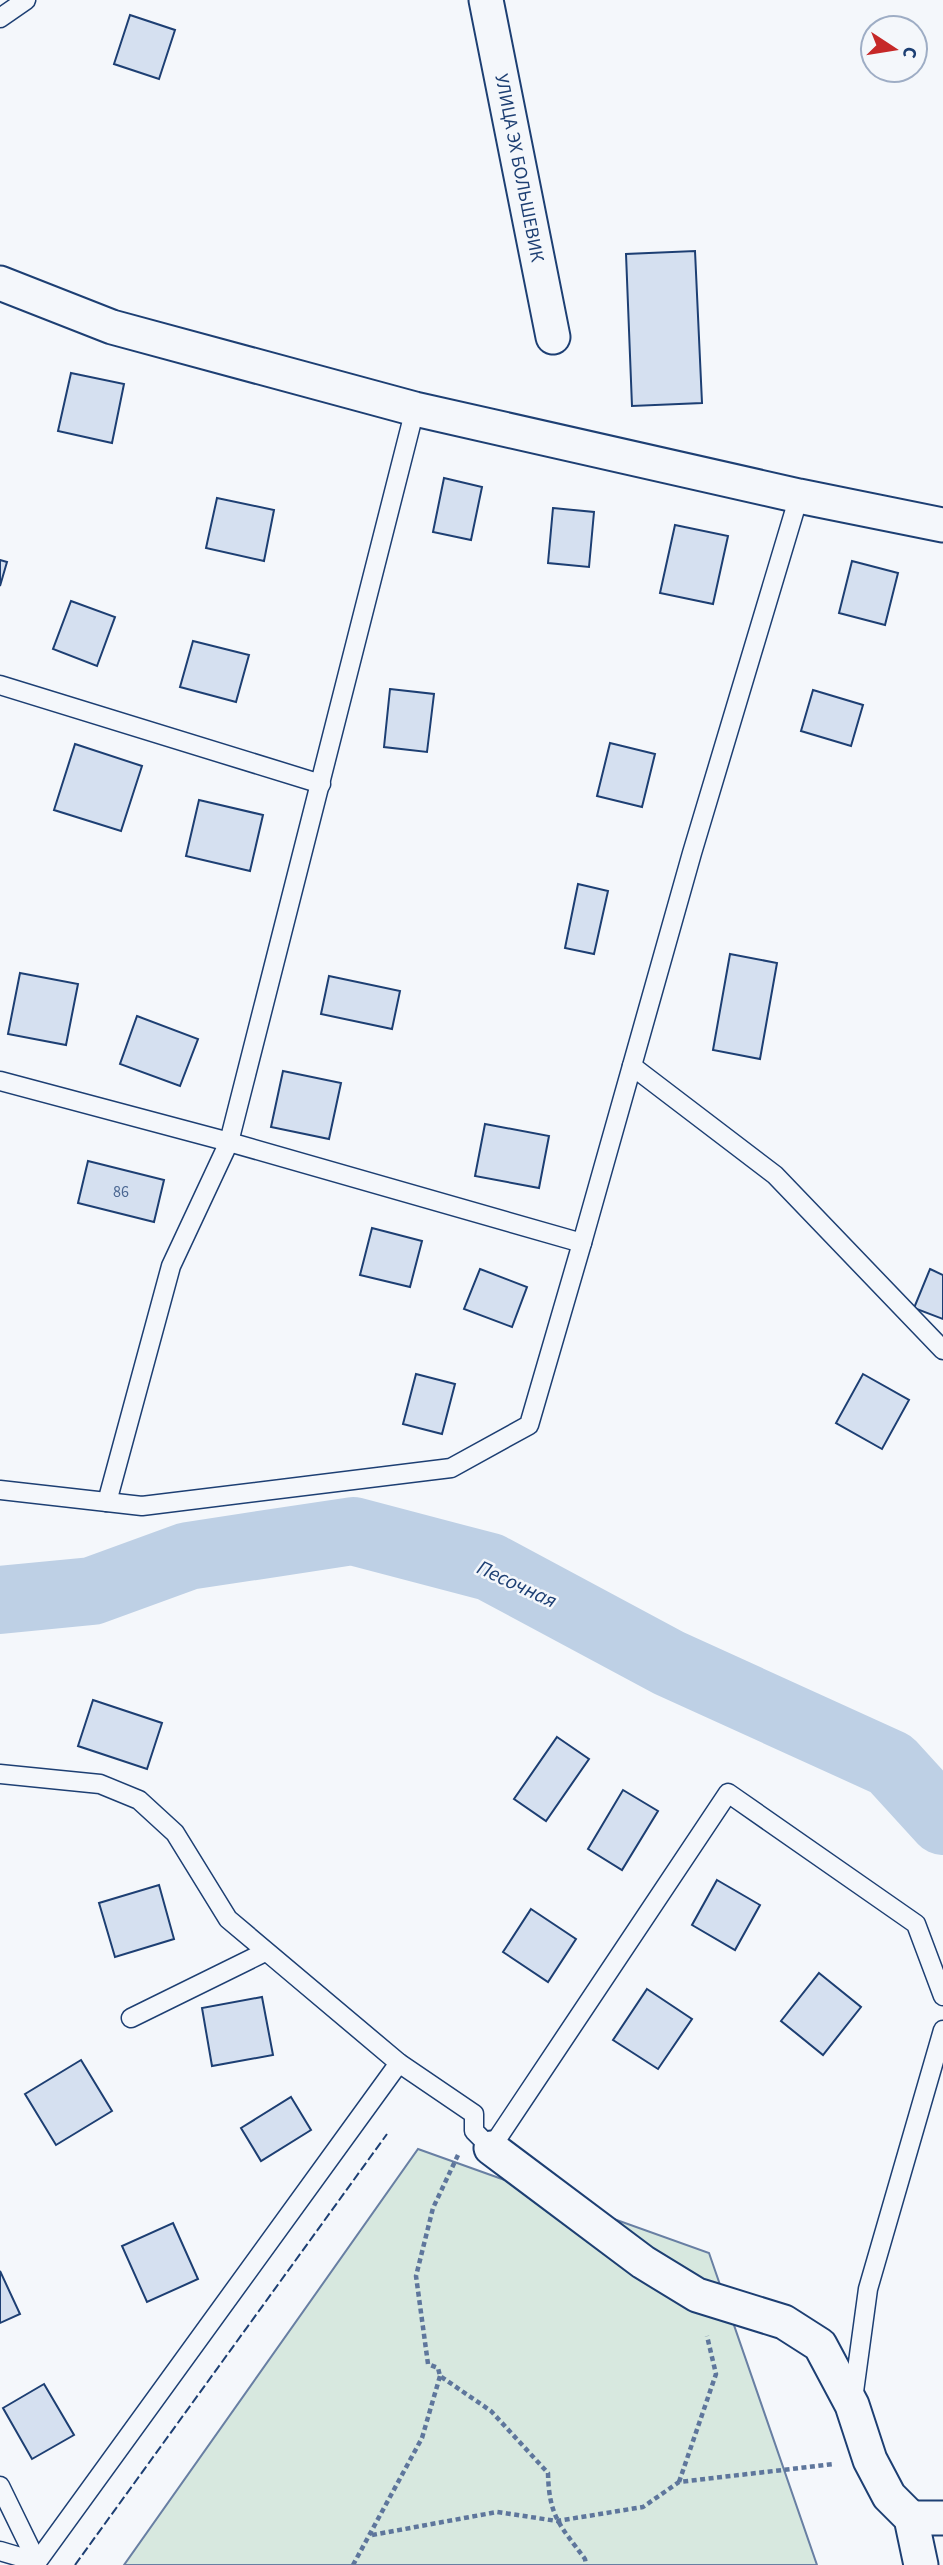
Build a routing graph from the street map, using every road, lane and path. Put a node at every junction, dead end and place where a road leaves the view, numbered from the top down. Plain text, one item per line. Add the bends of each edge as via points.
1 (26, 0) edge
2 (486, 0) edge
3 (0, 18) edge
4 (0, 283) edge
5 (553, 337) dead end
6 (415, 410) junction
7 (799, 496) junction
8 (943, 525) edge
9 (0, 685) edge
10 (321, 785) junction
11 (632, 1066) junction
12 (0, 1081) edge
13 (229, 1142) junction
14 (582, 1243) junction
15 (943, 1350) edge
16 (0, 1490) edge
17 (107, 1502) junction
18 (0, 1774) edge
19 (265, 1952) junction
20 (943, 1996) edge
21 (131, 2018) dead end
22 (943, 2030) edge
23 (399, 2063) junction
24 (482, 2140) junction
25 (697, 2295) junction
26 (440, 2376) junction
27 (852, 2405) junction
28 (870, 2460) junction
29 (679, 2482) junction
30 (0, 2486) edge
31 (927, 2518) edge
32 (557, 2521) junction
33 (372, 2535) junction
34 (0, 2551) edge
35 (37, 2562) junction
36 (353, 2565) edge
37 (586, 2565) edge
38 (921, 2565) edge

1 - 3 lane
2 - 5 street, УЛИЦА ЭХ БОЛЬШЕВИК
4 - 6 street via 112,327
6 - 7 street
6 - 10 lane
7 - 8 street
7 - 11 lane
9 - 10 lane
10 - 13 lane
11 - 14 lane
11 - 15 lane via 775,1175
12 - 13 lane
13 - 14 lane
13 - 17 lane via 171,1266
14 - 17 lane via 529,1425 451,1468 142,1506
16 - 17 lane
18 - 19 lane via 100,1784 139,1800 176,1833 228,1919
19 - 21 lane
19 - 23 lane
20 - 24 lane via 916,1924 728,1793
22 - 27 lane via 868,2289
23 - 24 lane via 474,2114
23 - 35 lane
24 - 25 street via 643,2262
24 - 26 path via 451,2165 433,2207 416,2276 428,2364 438,2368
25 - 27 street via 783,2322 820,2345
25 - 29 path via 716,2374
26 - 32 path via 491,2412 548,2473 549,2503
26 - 33 path via 422,2438
27 - 28 street
28 - 29 path
28 - 31 street via 889,2496
29 - 32 path via 643,2507
30 - 35 lane
31 - 38 street
32 - 33 path via 497,2512
32 - 37 path
33 - 36 path
34 - 35 lane

